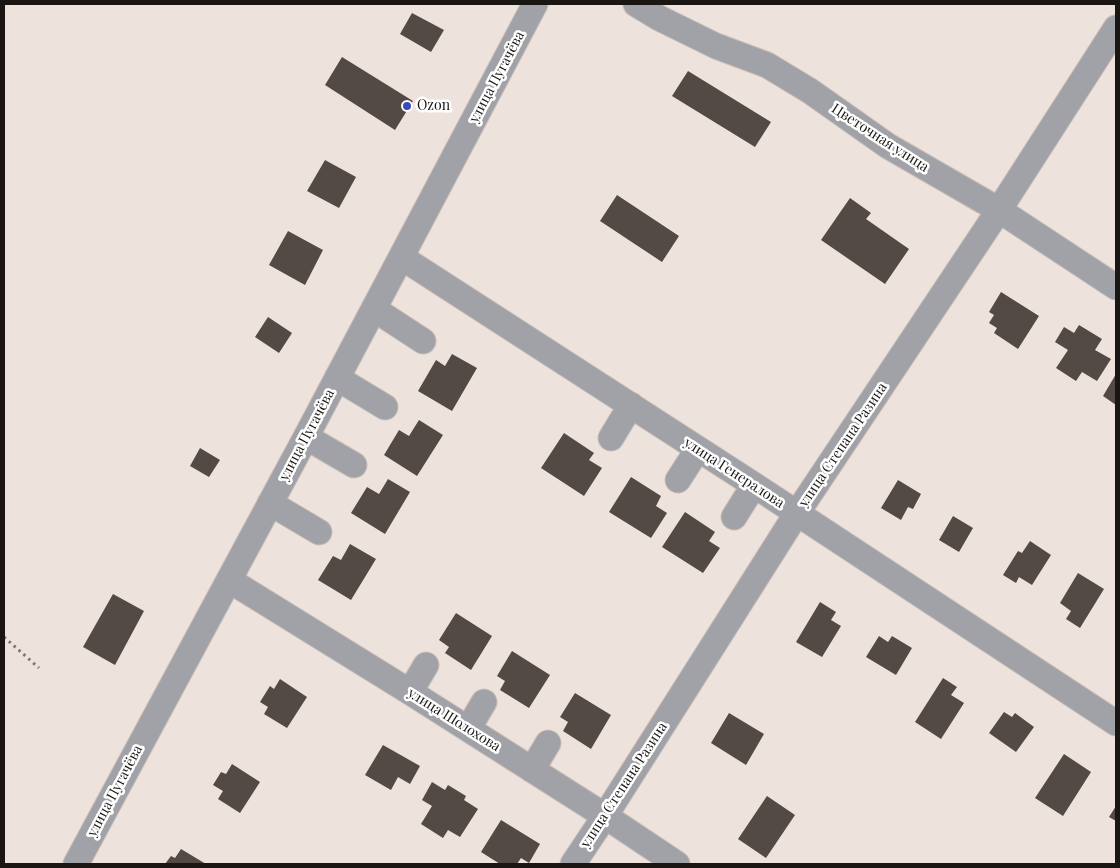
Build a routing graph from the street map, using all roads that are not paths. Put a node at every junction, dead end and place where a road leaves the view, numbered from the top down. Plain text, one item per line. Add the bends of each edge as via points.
1 (535, 4) edge
2 (636, 4) edge
3 (1116, 28) edge
4 (999, 210) junction
5 (401, 257) junction
6 (1116, 287) edge
7 (374, 309) junction
8 (423, 341) dead end
9 (337, 378) junction
10 (631, 405) junction
11 (385, 407) dead end
12 (306, 436) junction
13 (610, 438) dead end
14 (698, 449) junction
15 (354, 465) dead end
16 (678, 480) dead end
17 (754, 485) junction
18 (270, 504) junction
19 (797, 513) junction
20 (734, 517) dead end
21 (319, 532) dead end
22 (229, 580) junction
23 (426, 665) dead end
24 (410, 692) junction
25 (484, 702) dead end
26 (1116, 723) edge
27 (468, 729) junction
28 (548, 743) dead end
29 (532, 770) junction
30 (605, 816) junction
31 (76, 864) edge
32 (573, 864) edge
33 (676, 864) edge

1 - 5 street, улица Пугачёва
2 - 4 street, Цветочная улица via 716,46 767,65 888,146
3 - 4 street, улица Степана Разина
4 - 6 street, Цветочная улица
4 - 19 street, улица Степана Разина
5 - 7 street, улица Пугачёва
5 - 10 street, улица Генералова
7 - 8 street
7 - 9 street, улица Пугачёва
9 - 11 street
9 - 12 street, улица Пугачёва
10 - 13 street
10 - 14 street, улица Генералова
12 - 15 street
12 - 18 street, улица Пугачёва
14 - 16 street
14 - 17 street, улица Генералова
17 - 19 street, улица Генералова
17 - 20 street
18 - 21 street
18 - 22 street, улица Пугачёва
19 - 26 street, улица Генералова
19 - 30 street, улица Степана Разина
22 - 24 street, улица Шолохова
22 - 31 street, улица Пугачёва
23 - 24 street
24 - 27 street, улица Шолохова
25 - 27 street
27 - 29 street, улица Шолохова
28 - 29 street
29 - 30 street, улица Шолохова
30 - 32 street, улица Степана Разина
30 - 33 street, улица Шолохова

